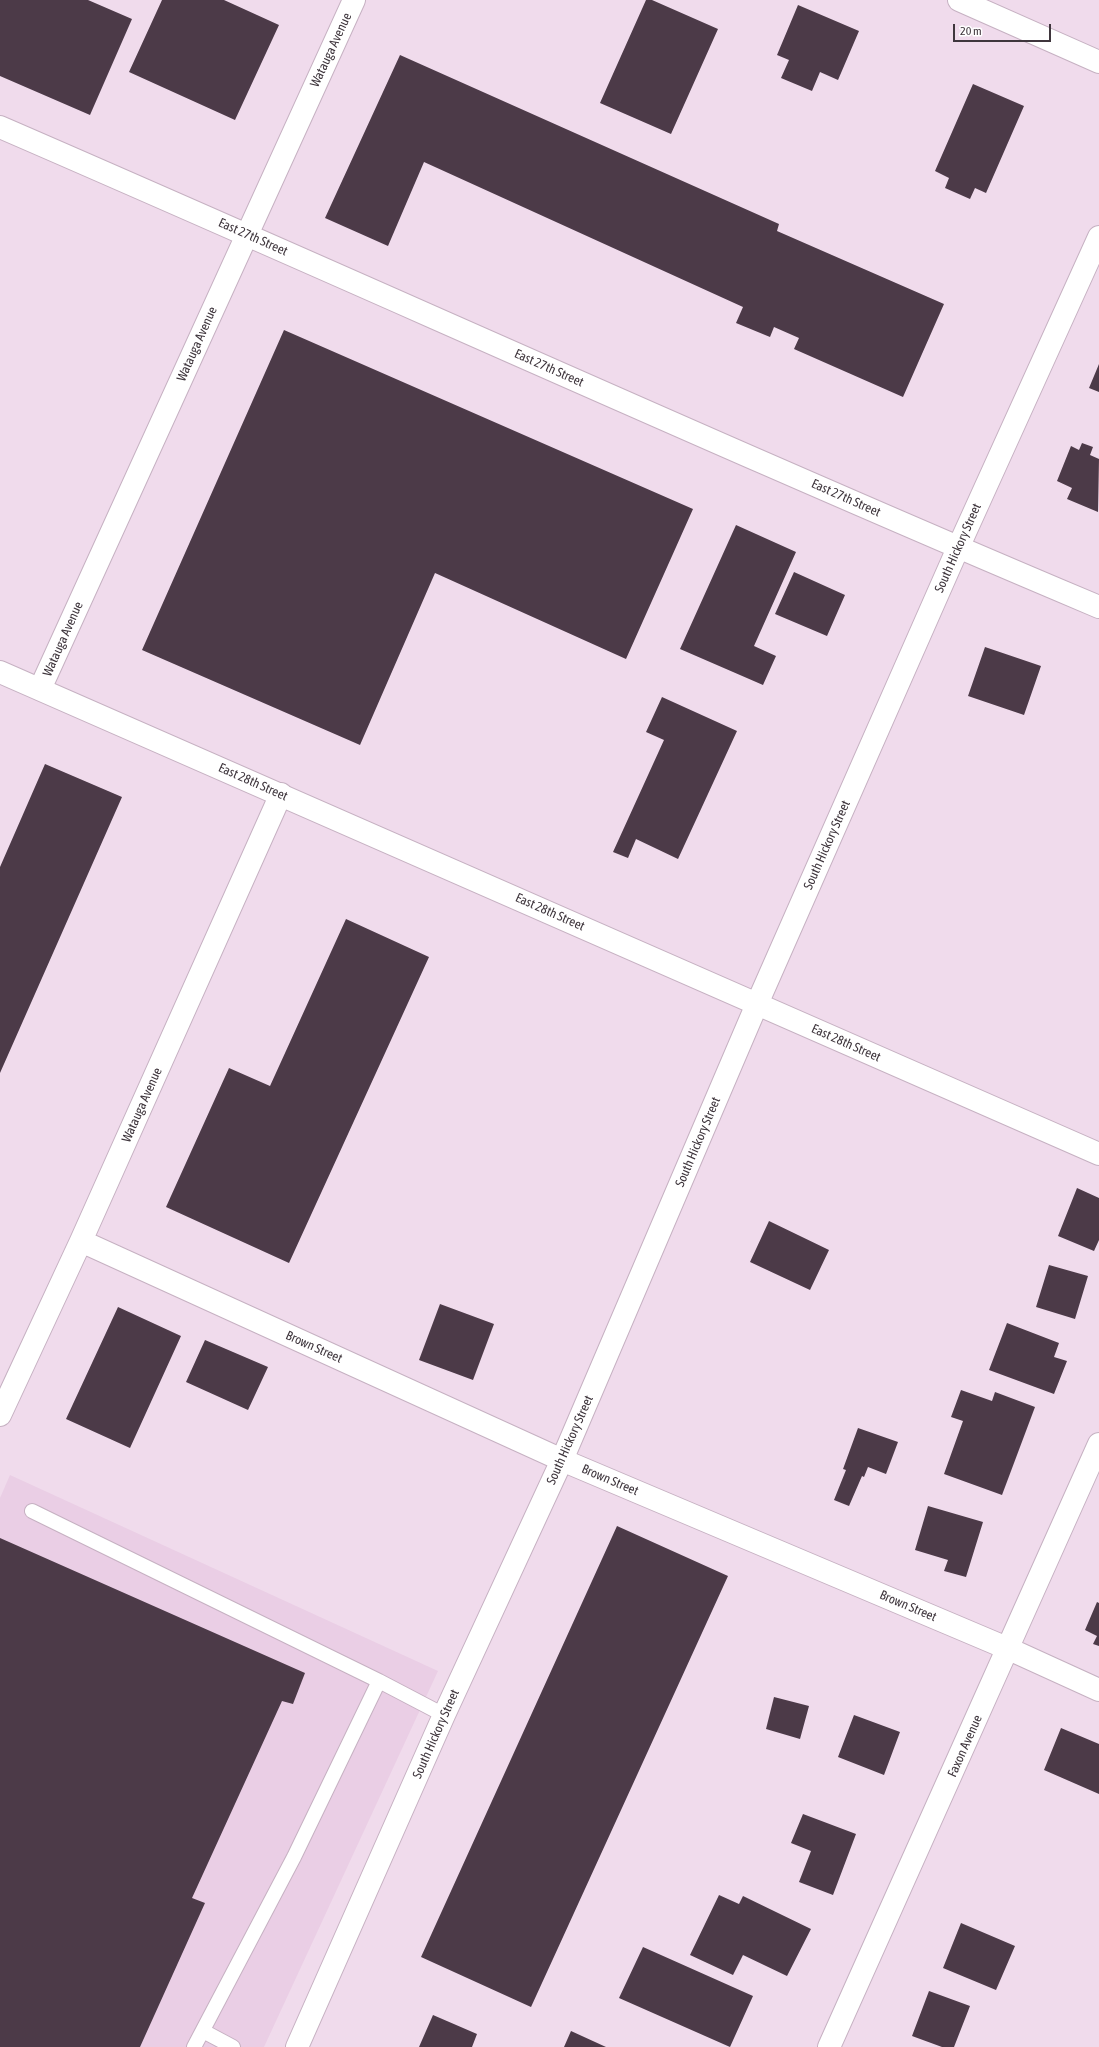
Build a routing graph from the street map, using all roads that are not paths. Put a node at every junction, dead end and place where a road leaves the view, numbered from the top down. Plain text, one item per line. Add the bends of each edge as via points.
1 (354, 0) edge
2 (959, 0) edge
3 (1099, 62) edge
4 (0, 127) edge
5 (247, 234) junction
6 (1099, 237) edge
7 (958, 548) junction
8 (1099, 608) edge
9 (0, 672) edge
10 (40, 689) junction
11 (281, 794) junction
12 (757, 1004) junction
13 (1099, 1154) edge
14 (81, 1241) junction
15 (0, 1415) edge
16 (1099, 1444) edge
17 (562, 1460) junction
18 (32, 1511) dead end
19 (1009, 1649) junction
20 (379, 1681) junction
21 (1099, 1690) edge
22 (444, 1715) junction
23 (203, 2031) junction
24 (194, 2047) edge
25 (233, 2047) edge
26 (297, 2047) edge
27 (829, 2047) edge

1 - 5 street, Watauga Avenue
2 - 3 street
4 - 5 street, East 27th Street
5 - 7 street, East 27th Street
5 - 10 street, Watauga Avenue
6 - 7 street, South Hickory Street
7 - 8 street, East 27th Street
7 - 12 street, South Hickory Street
9 - 10 street, East 28th Street
10 - 11 street, East 28th Street
11 - 12 street, East 28th Street
11 - 14 street, Watauga Avenue
12 - 13 street, East 28th Street
12 - 17 street, South Hickory Street
14 - 15 street, Watauga Avenue
14 - 17 street, Brown Street
16 - 19 street, Faxon Avenue
17 - 19 street, Brown Street
17 - 22 street, South Hickory Street
18 - 20 lane
19 - 21 street, Brown Street
19 - 27 street, Faxon Avenue
20 - 22 lane
20 - 23 lane via 294,1857
22 - 26 street, South Hickory Street
23 - 24 lane
23 - 25 lane

